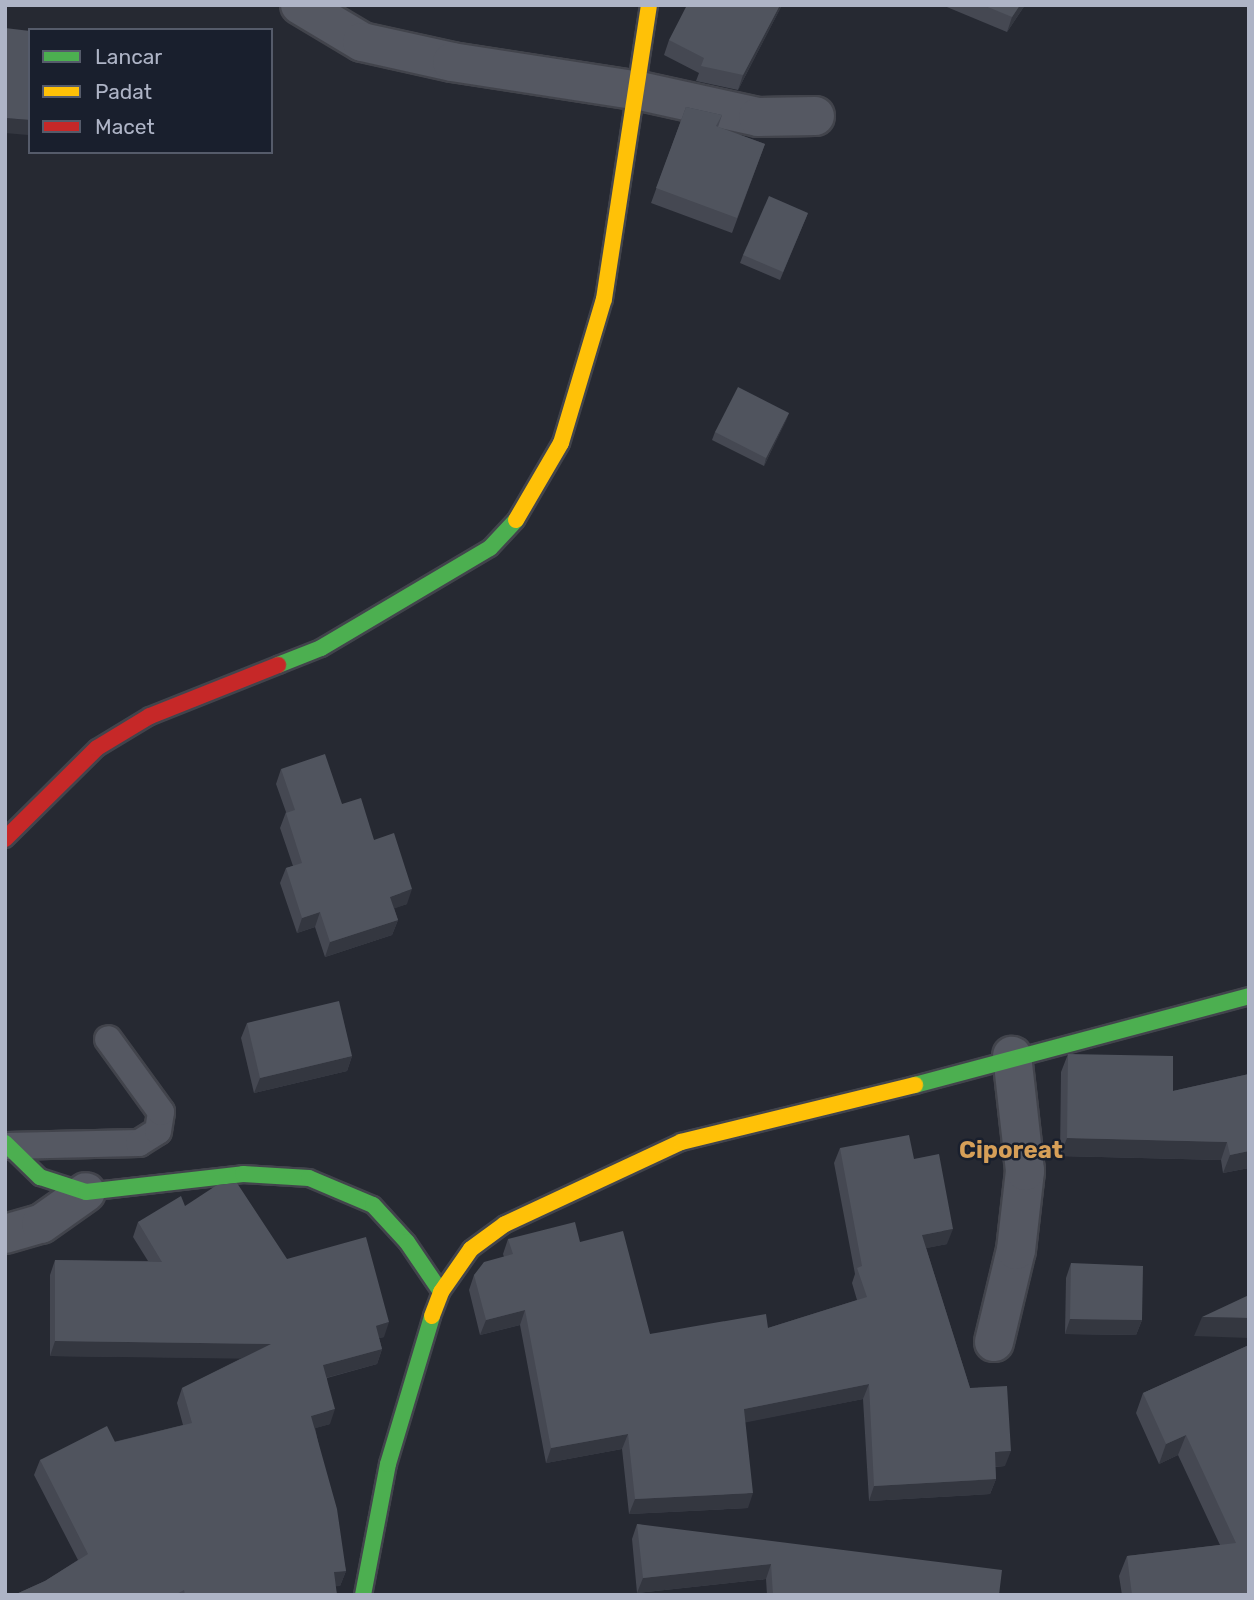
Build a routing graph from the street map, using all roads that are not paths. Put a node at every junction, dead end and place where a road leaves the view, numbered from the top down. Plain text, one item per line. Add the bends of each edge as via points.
1 (300, 5) edge
2 (649, 5) edge
3 (640, 91) junction
4 (814, 116) dead end
5 (5, 839) edge
6 (1249, 996) edge
7 (108, 1039) dead end
8 (1012, 1056) junction
9 (6, 1145) edge
10 (86, 1192) junction
11 (5, 1234) edge
12 (441, 1293) junction
13 (994, 1342) dead end
14 (363, 1595) edge

1 - 3 street via 362,42 452,62
2 - 3 street
3 - 4 street via 758,117
3 - 5 street via 604,299 561,443 516,519 490,548 321,648 150,716 108,742
6 - 8 street
7 - 9 lane via 161,1112 158,1130 139,1143
8 - 12 street via 827,1108 681,1142 505,1224 471,1249
8 - 13 street via 1025,1171 1016,1250
9 - 10 street via 40,1177
10 - 11 street via 41,1224
10 - 12 street via 243,1174 309,1178 373,1205 407,1241
12 - 14 street via 418,1353 388,1464

